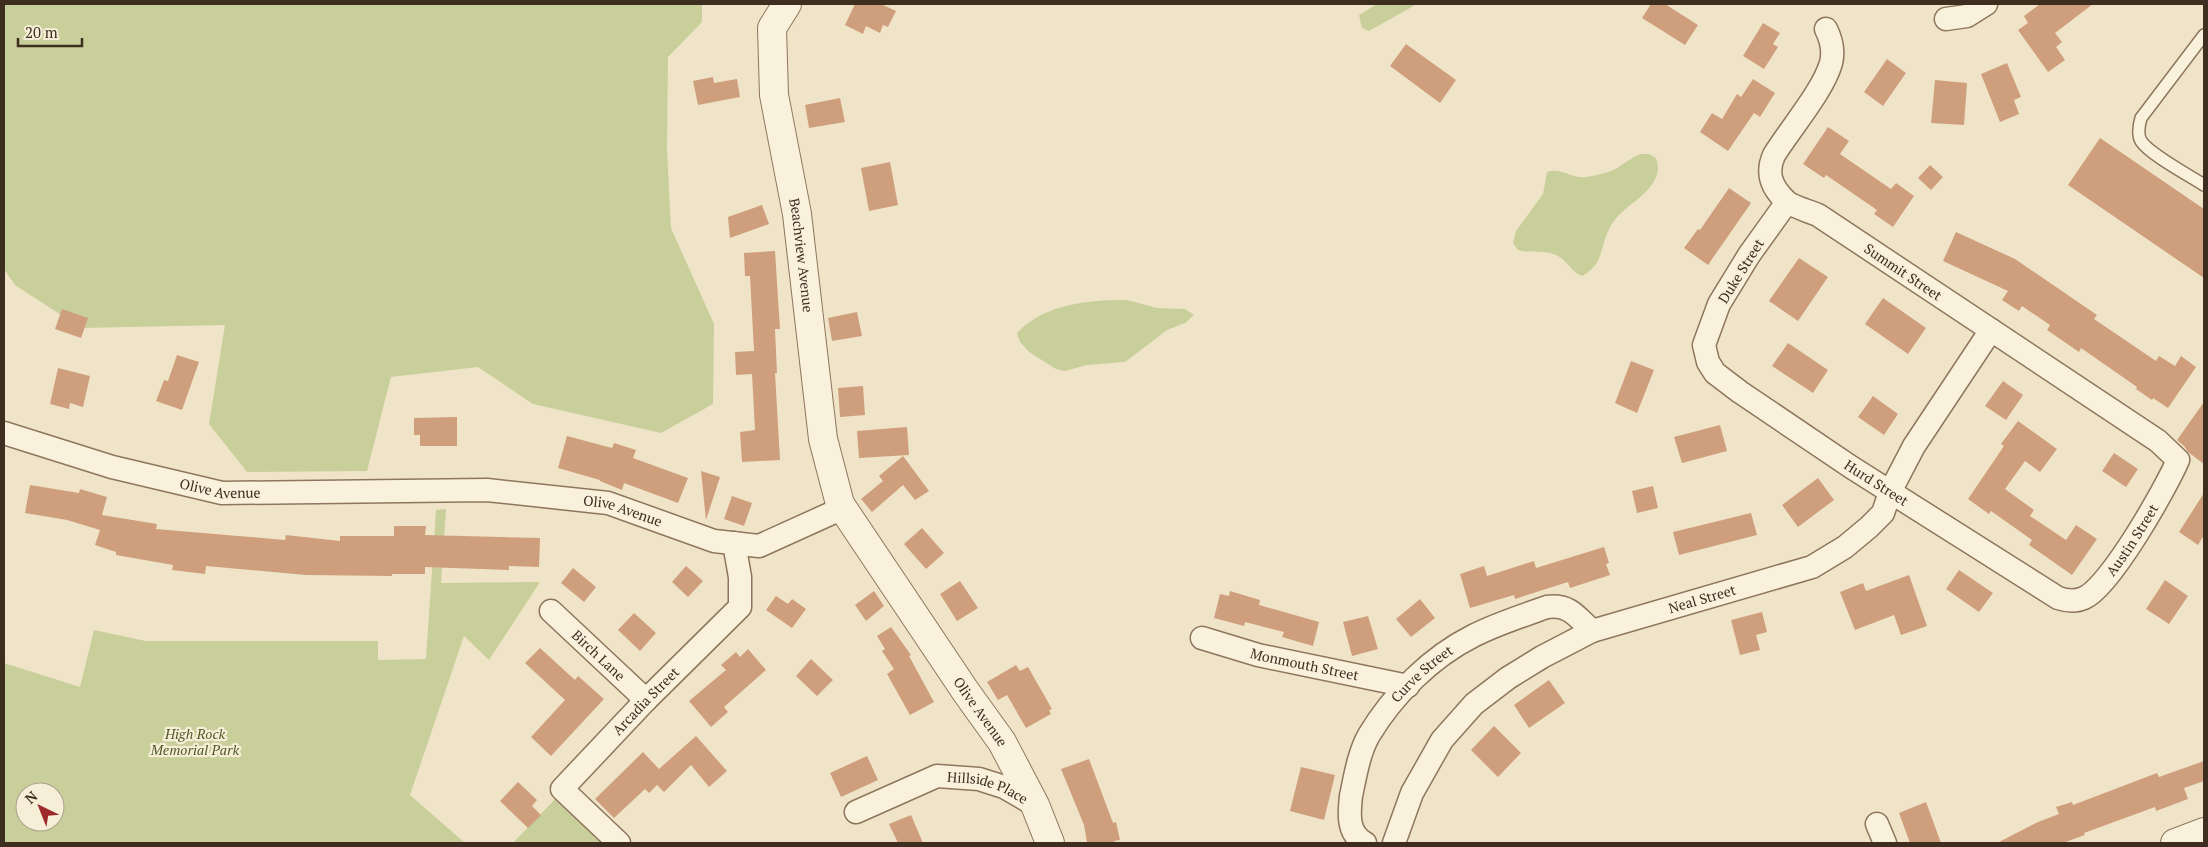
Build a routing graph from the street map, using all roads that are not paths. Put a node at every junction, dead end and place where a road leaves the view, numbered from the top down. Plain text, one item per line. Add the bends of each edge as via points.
1 (787, 4) edge
2 (1986, 4) edge
3 (1946, 19) dead end
4 (1826, 29) dead end
5 (2204, 35) edge
6 (2204, 185) edge
7 (1787, 202) junction
8 (1991, 330) junction
9 (1704, 345) joint
10 (4, 432) edge
11 (2178, 460) joint
12 (1890, 492) junction
13 (843, 508) junction
14 (734, 543) junction
15 (2069, 602) joint
16 (551, 611) dead end
17 (1592, 631) junction
18 (1202, 638) dead end
19 (1408, 686) junction
20 (646, 700) junction
21 (1035, 805) junction
22 (856, 812) dead end
23 (2204, 832) edge
24 (618, 842) edge
25 (1050, 843) edge
26 (1365, 843) edge
27 (1394, 843) edge
28 (2175, 843) edge

1 - 13 street, Beachview Avenue via 772,28 774,96 797,214 823,439
2 - 3 street via 1967,16
4 - 7 street via 1832,42 1831,62 1818,90 1769,167 1769,176
5 - 6 lane via 2141,118 2138,129 2141,141 2151,151
7 - 8 street, Summit Street via 1818,215
7 - 9 street, Duke Street via 1719,304
8 - 11 street, Summit Street via 2158,441
8 - 12 street, Neal Street via 1914,446
9 - 12 street, Hurd Street via 1715,373
10 - 14 street, Olive Avenue via 112,467 222,493 487,490 608,504 714,541
11 - 15 street, Austin Street via 2138,533 2103,581 2085,598
12 - 15 street, Hurd Street
12 - 17 street, Neal Street via 1883,513 1869,527 1845,547 1812,567
13 - 14 street, Olive Avenue via 759,546
13 - 21 street, Olive Avenue via 1002,742
14 - 20 street, Arcadia Street via 740,577 740,607
16 - 20 street, Birch Lane
17 - 19 street, Curve Street via 1569,609 1547,607 1473,636 1422,671
17 - 27 street, Neal Street via 1542,657 1474,704 1442,740 1412,793
18 - 19 street, Monmouth Street via 1277,659
19 - 26 street, Curve Street via 1368,735 1359,762 1349,812 1351,829
20 - 24 street, Arcadia Street via 562,789
21 - 22 street, Hillside Place via 1004,787 979,779 937,776
21 - 25 street, Olive Avenue
23 - 28 street

